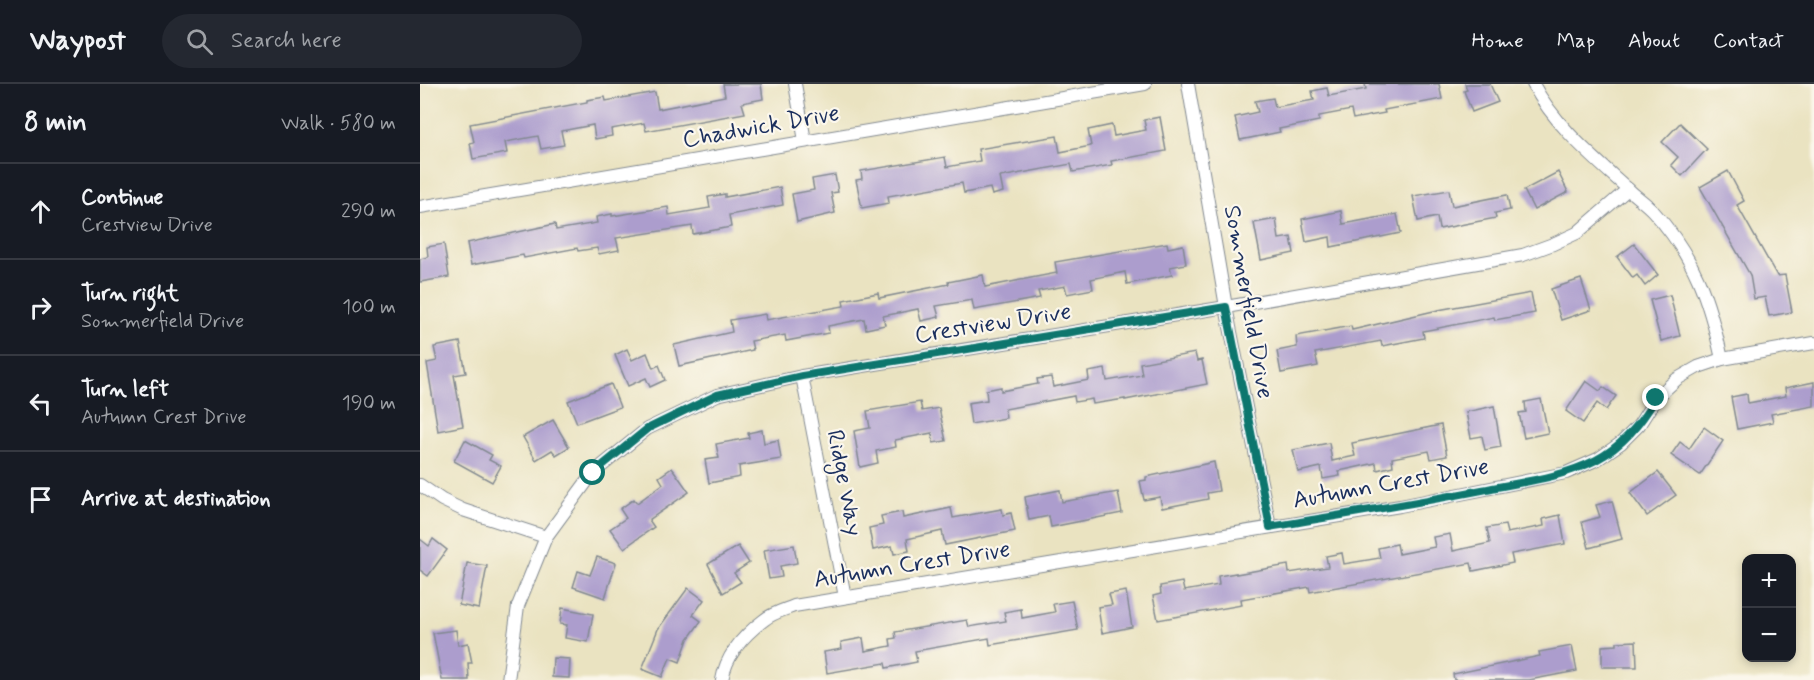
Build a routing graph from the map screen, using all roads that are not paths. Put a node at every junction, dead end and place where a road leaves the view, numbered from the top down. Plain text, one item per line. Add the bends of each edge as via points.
1 (795, 84) edge
2 (1145, 84) edge
3 (1188, 84) edge
4 (1533, 84) edge
5 (805, 141) junction
6 (1628, 189) junction
7 (420, 207) edge
8 (1226, 307) junction
9 (1814, 343) edge
10 (1722, 359) junction
11 (802, 376) junction
12 (420, 485) edge
13 (1270, 527) junction
14 (546, 537) junction
15 (845, 597) junction
16 (508, 680) edge
17 (722, 680) edge

1 - 5 street
2 - 5 street, Chadwick Drive
3 - 8 street, Sommerfield Drive
4 - 6 street via 1554,116
5 - 7 street, Chadwick Drive
6 - 8 street, Crestview Drive via 1577,233 1523,255
6 - 10 street via 1652,209 1691,262 1713,319
8 - 11 street, Crestview Drive
8 - 13 street, Sommerfield Drive
9 - 10 street, Autumn Crest Drive
10 - 13 street, Autumn Crest Drive via 1677,379 1656,398 1639,425 1621,443 1598,459 1566,473
11 - 14 street, Crestview Drive via 717,395 647,429 593,473
11 - 15 street, Ridge Way
12 - 14 street via 463,510
13 - 15 street, Autumn Crest Drive
14 - 16 street, Crestview Drive via 518,606
15 - 17 street, Autumn Crest Drive via 794,606 765,619 735,648

